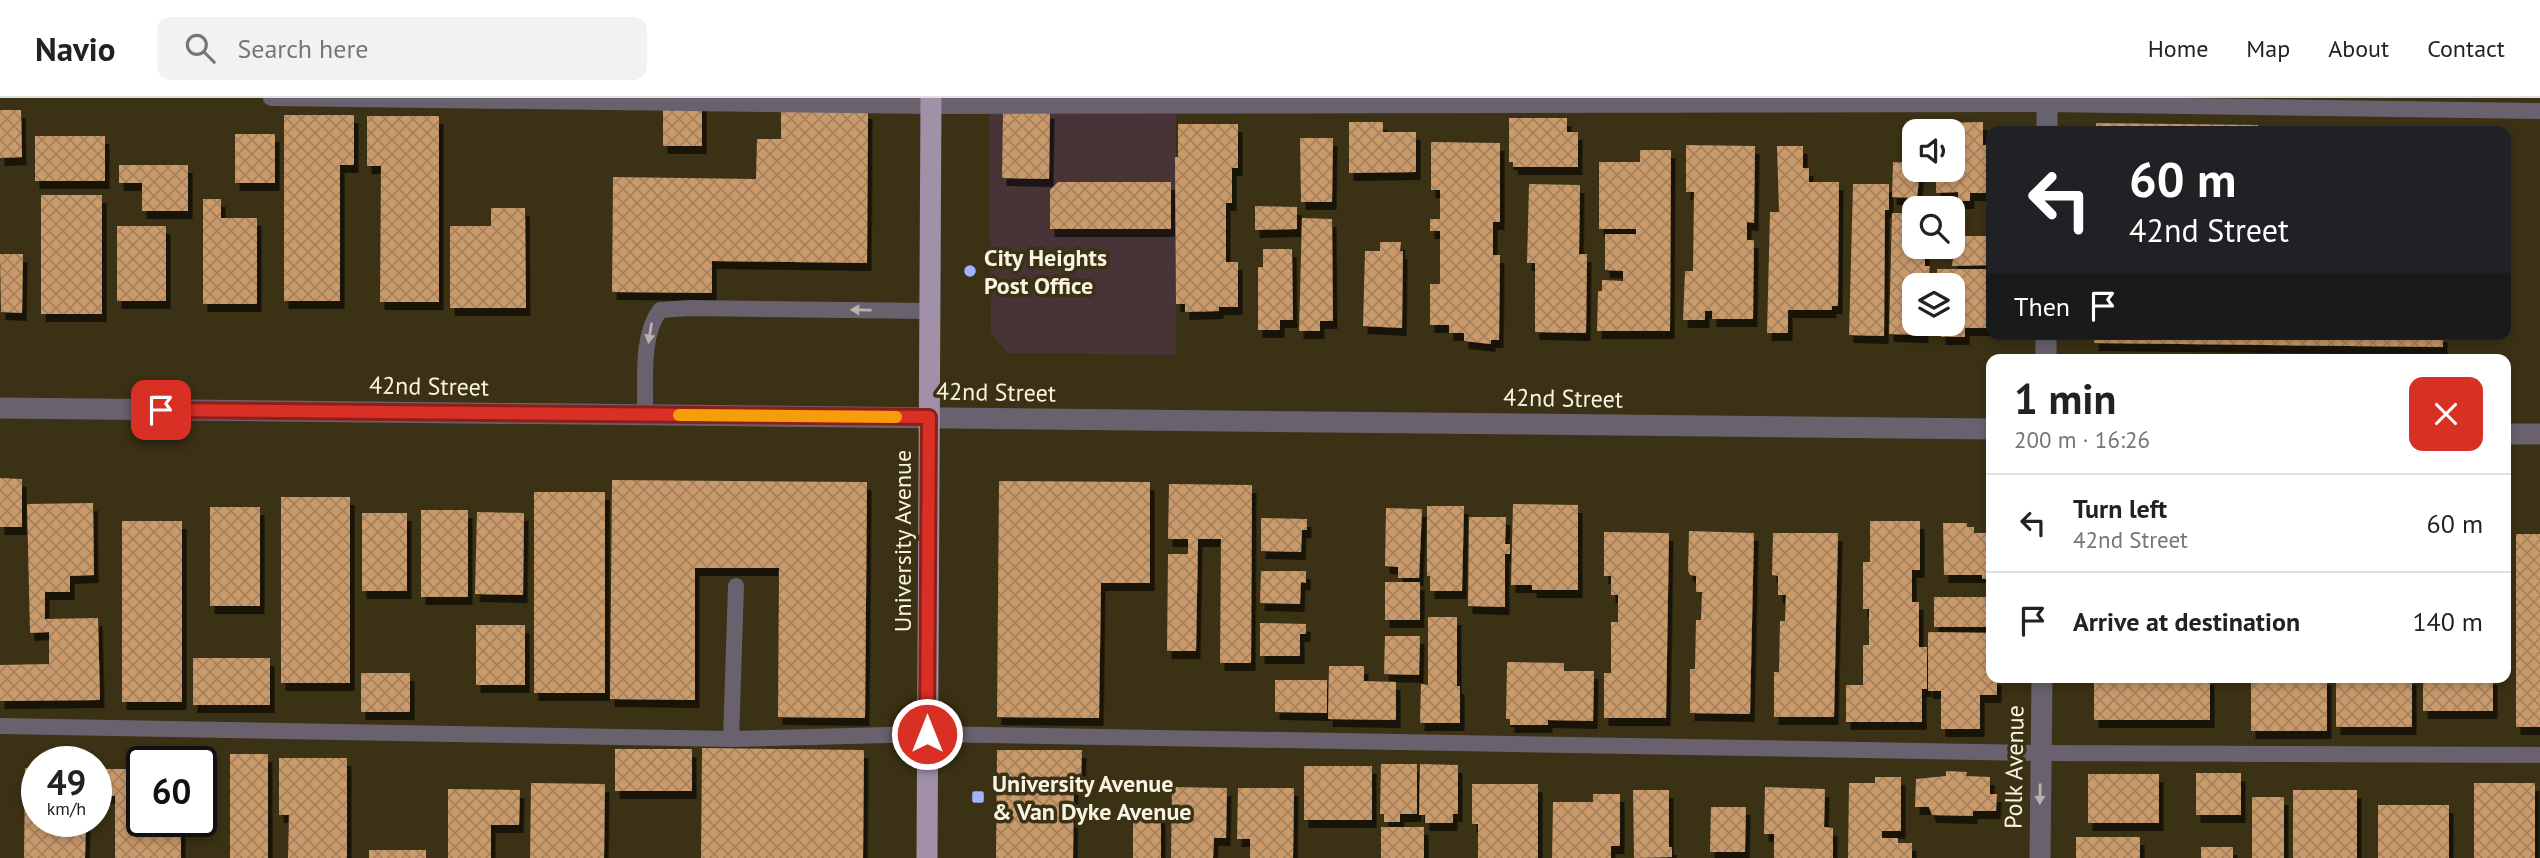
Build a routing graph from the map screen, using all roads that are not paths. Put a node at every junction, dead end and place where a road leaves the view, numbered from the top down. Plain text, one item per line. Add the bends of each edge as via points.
1 (271, 98) edge
2 (2047, 101) edge
3 (931, 102) edge
4 (2441, 104) edge
5 (2540, 111) edge
6 (2047, 126) edge
7 (929, 312) junction
8 (0, 408) edge
9 (645, 415) junction
10 (929, 417) junction
11 (1986, 429) edge
12 (2511, 434) edge
13 (2540, 434) edge
14 (736, 586) dead end
15 (2042, 683) edge
16 (0, 726) edge
17 (927, 734) junction
18 (731, 739) junction
19 (2041, 753) junction
20 (2540, 755) edge
21 (927, 858) edge
22 (2040, 858) edge

1 - 3 lane
2 - 3 lane
2 - 4 lane
2 - 6 street
3 - 7 main road, University Avenue
4 - 5 lane
7 -> 9 lane via 660,310 648,340
7 - 10 main road, University Avenue
8 - 9 street, 42nd Street
9 - 10 street, 42nd Street
10 - 11 street, 42nd Street
10 - 17 main road, University Avenue
12 - 13 street
14 - 18 lane
15 - 19 street, Polk Avenue
16 - 18 lane
17 - 18 lane
17 - 19 lane
17 - 21 main road, University Avenue
19 - 20 lane
19 -> 22 street, Polk Avenue

